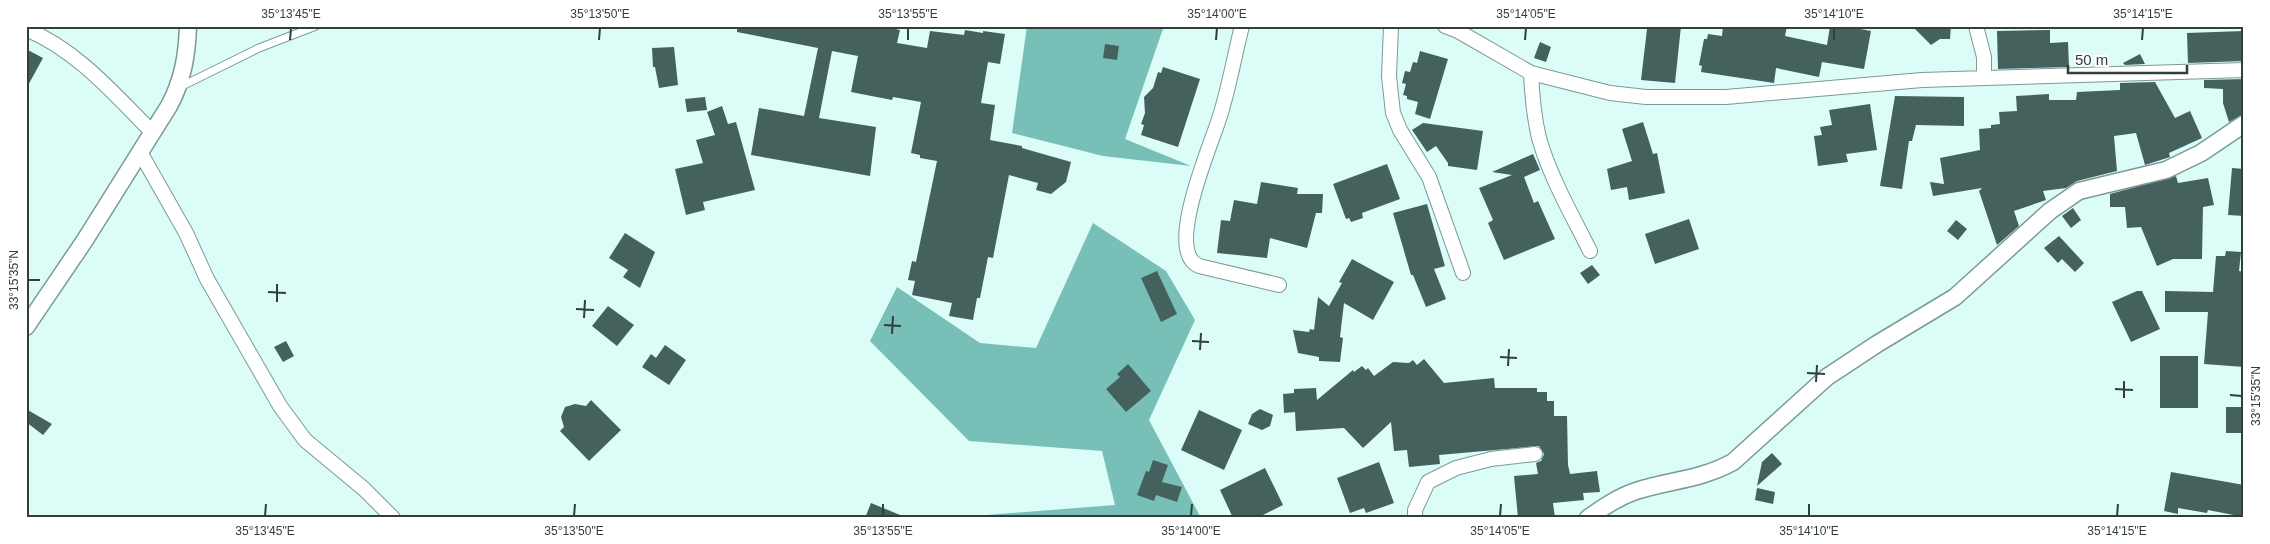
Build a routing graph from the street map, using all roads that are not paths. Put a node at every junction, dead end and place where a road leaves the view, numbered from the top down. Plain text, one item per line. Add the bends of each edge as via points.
1 (188, 26) edge
2 (316, 26) edge
3 (1242, 26) edge
4 (1391, 26) edge
5 (1445, 26) edge
6 (1976, 26) edge
7 (26, 29) edge
8 (2244, 70) edge
9 (1531, 73) junction
10 (1984, 78) junction
11 (179, 87) junction
12 (2244, 124) edge
13 (153, 132) junction
14 (140, 152) junction
15 (1590, 251) dead end
16 (1463, 273) dead end
17 (1279, 285) dead end
18 (26, 327) edge
19 (1535, 454) dead end
20 (393, 518) edge
21 (1415, 518) edge
22 (1588, 518) edge

1 - 11 street via 185,65
2 - 11 lane via 259,48
3 - 17 street via 1219,119 1190,206 1189,256 1199,266
4 - 16 street via 1388,76 1393,112 1400,130 1429,177
5 - 9 street
6 - 10 street via 1984,56
7 - 13 street via 60,48 103,82
8 - 10 street
9 - 10 street via 1610,93 1674,98
9 - 15 street via 1540,139 1560,190
11 - 13 street
12 - 22 street via 2201,153 2166,170 2079,191 2050,211 1955,297 1827,377 1734,462 1695,478 1637,491 1614,500
13 - 14 street
14 - 18 street
14 - 20 street via 186,233 207,279 280,406 305,440
19 - 21 street via 1464,466 1428,482 1415,510

